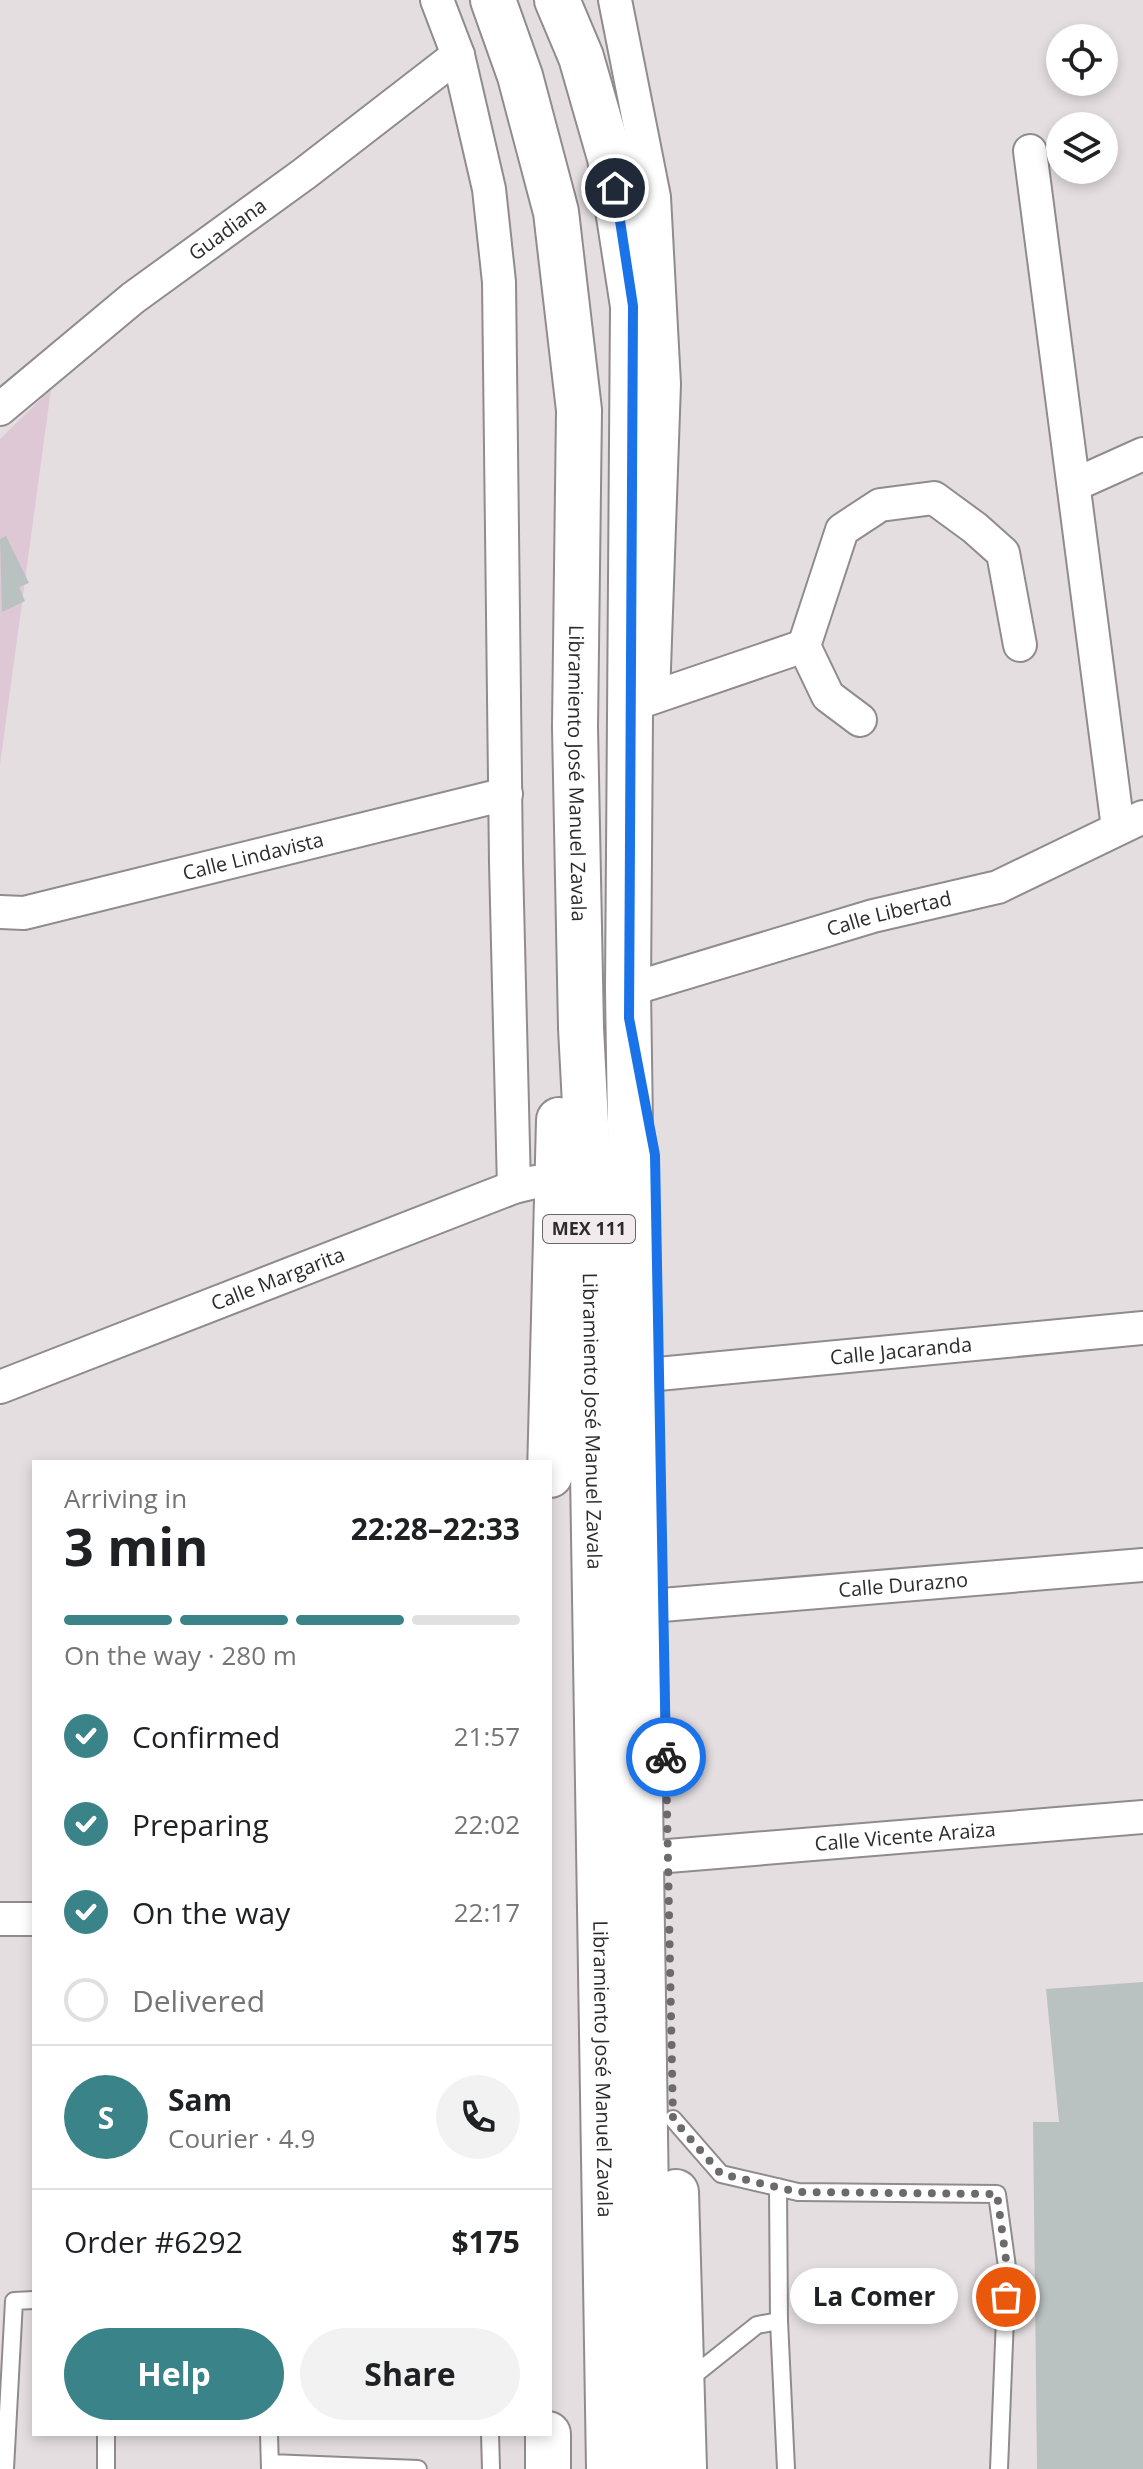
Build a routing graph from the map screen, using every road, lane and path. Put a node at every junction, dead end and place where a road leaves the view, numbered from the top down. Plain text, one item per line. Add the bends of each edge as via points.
1 (437, 0) edge
2 (493, 0) edge
3 (557, 0) edge
4 (615, 0) edge
5 (458, 55) junction
6 (1030, 151) dead end
7 (0, 409) edge
8 (1143, 454) edge
9 (1074, 485) junction
10 (1020, 645) dead end
11 (804, 646) junction
12 (642, 701) junction
13 (860, 720) dead end
14 (506, 794) junction
15 (1130, 822) edge
16 (0, 912) edge
17 (629, 1004) junction
18 (581, 1028) junction
19 (557, 1176) junction
20 (514, 1187) junction
21 (1143, 1328) edge
22 (658, 1374) junction
23 (0, 1387) edge
24 (550, 1460) edge
25 (1143, 1565) edge
26 (662, 1605) junction
27 (1143, 1817) edge
28 (668, 1856) junction
29 (0, 1919) edge
30 (32, 1919) edge
31 (673, 2119) junction
32 (778, 2187) junction
33 (32, 2300) edge
34 (779, 2321) junction
35 (683, 2383) junction
36 (106, 2436) edge
37 (269, 2436) edge
38 (490, 2436) edge
39 (548, 2436) edge
40 (270, 2466) edge
41 (5, 2469) edge
42 (106, 2469) edge
43 (418, 2469) edge
44 (491, 2469) edge
45 (548, 2469) edge
46 (609, 2469) edge
47 (650, 2469) edge
48 (684, 2469) edge
49 (786, 2469) edge
50 (999, 2469) edge

1 - 5 street
2 - 18 main road, Libramiento José Manuel Zavala / MEX 111 via 520,76 556,212 579,410 575,727
3 - 12 main road, Libramiento José Manuel Zavala / MEX 111 via 581,57 610,158 633,306
4 - 12 street via 654,197 664,384
5 - 7 street, Guadiana via 133,298
5 - 14 street via 489,189 499,282
6 - 9 street
8 - 9 street
9 - 15 street
10 - 11 street via 1003,553 934,498 880,505 842,530
11 - 12 street
11 - 13 street via 828,696
12 - 17 main road, Libramiento José Manuel Zavala / MEX 111
14 - 16 street, Calle Lindavista via 24,913
14 - 20 street
15 - 17 street, Calle Libertad via 998,887 873,916
17 - 22 main road via 655,1155
17 - 47 main road, Libramiento José Manuel Zavala / MEX 111
18 - 19 main road via 559,1119
18 - 46 main road, Libramiento José Manuel Zavala / MEX 111 via 588,1161
19 - 20 street, Calle Margarita
19 - 24 main road
20 - 23 street, Calle Margarita
21 - 22 street, Calle Jacaranda
22 - 26 main road
25 - 26 street, Calle Durazno
26 - 28 main road
27 - 28 street, Calle Vicente Araiza
28 - 31 main road
29 - 30 street
31 - 32 lane via 721,2174
31 - 35 main road
32 - 34 lane
32 - 50 lane via 798,2192 997,2194 1007,2267
33 - 41 lane via 14,2301
34 - 35 lane via 757,2325
34 - 49 lane
35 - 48 main road
36 - 42 lane
37 - 40 lane
38 - 44 lane
39 - 45 main road
40 - 43 lane

